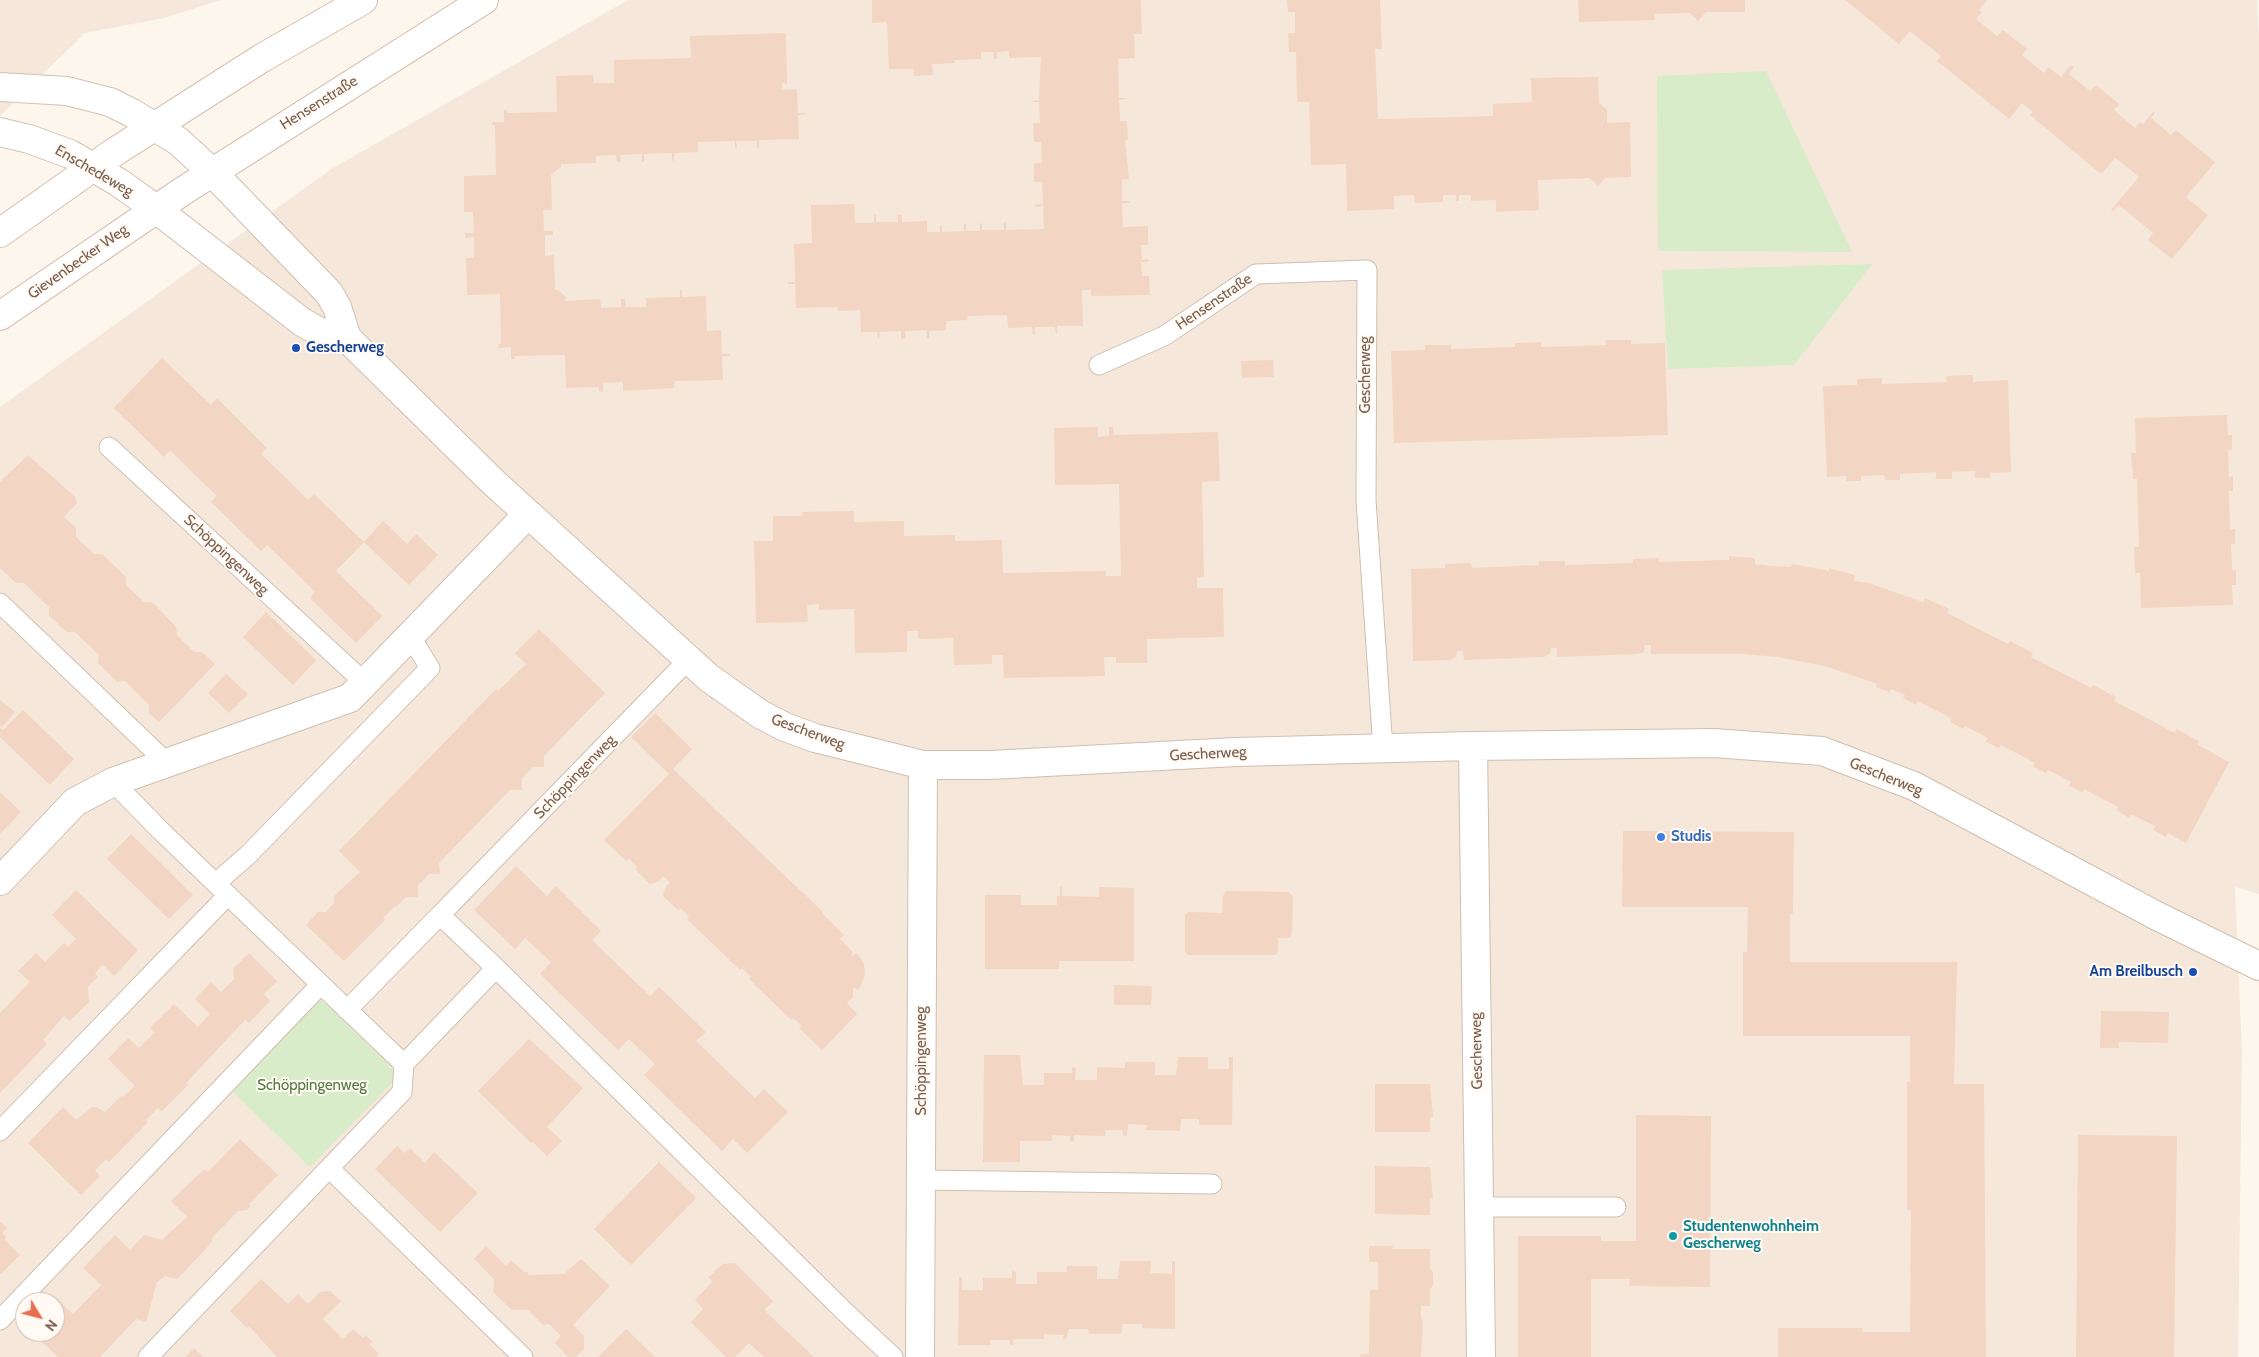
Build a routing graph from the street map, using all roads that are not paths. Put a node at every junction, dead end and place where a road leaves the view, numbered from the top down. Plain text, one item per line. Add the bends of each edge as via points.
1 (363, 0) edge
2 (484, 0) edge
3 (0, 87) edge
4 (156, 126) junction
5 (0, 132) edge
6 (94, 167) junction
7 (212, 172) junction
8 (156, 209) junction
9 (0, 233) edge
10 (1367, 270) joint
11 (0, 316) edge
12 (347, 338) junction
13 (1099, 365) dead end
14 (109, 447) dead end
15 (528, 514) junction
16 (0, 603) edge
17 (410, 636) junction
18 (688, 660) junction
19 (365, 683) junction
20 (1473, 746) junction
21 (1383, 749) junction
22 (166, 762) junction
23 (924, 765) junction
24 (112, 782) junction
25 (2, 874) edge
26 (222, 889) junction
27 (440, 915) junction
28 (2259, 966) edge
29 (496, 968) junction
30 (321, 984) junction
31 (347, 1010) junction
32 (404, 1064) junction
33 (0, 1130) edge
34 (330, 1169) junction
35 (921, 1180) junction
36 (1212, 1184) dead end
37 (1479, 1207) junction
38 (1616, 1207) dead end
39 (0, 1320) edge
40 (148, 1357) edge
41 (523, 1357) edge
42 (893, 1357) edge
43 (920, 1357) edge
44 (1481, 1357) edge

1 - 4 street via 262,58
2 - 7 street, Hensenstraße
3 - 4 street via 67,90 87,95 110,102
4 - 6 street
4 - 7 street
5 - 6 street, Enschedeweg via 50,145
6 - 8 street, Enschedeweg
6 - 9 street
7 - 8 street, Hensenstraße
7 - 12 street, Gescherweg via 329,293 338,307
8 - 11 street, Gievenbecker Weg
8 - 12 street via 302,322 318,331
10 - 13 lane, Hensenstraße via 1256,274 1164,336
10 - 21 lane, Gescherweg via 1366,500
12 - 15 street, Gescherweg
14 - 19 lane, Schöppingenweg
15 - 17 street
15 - 18 street, Gescherweg
16 - 22 lane
17 - 19 street
17 - 26 lane via 430,668 248,855
18 - 23 street, Gescherweg via 740,702 785,727 863,752
18 - 27 lane, Schöppingenweg
19 - 22 street via 350,698
20 - 21 street, Gescherweg
20 - 28 street, Gescherweg via 1714,743 1822,751 1914,786 2157,916
20 - 37 street, Gescherweg
21 - 23 street, Gescherweg
22 - 24 street
23 - 35 street, Schöppingenweg
24 - 25 street via 75,802
24 - 26 lane
26 - 30 lane
26 - 33 lane
27 - 29 lane
27 - 31 lane, Schöppingenweg
29 - 32 lane
29 - 42 lane
30 - 31 lane
30 - 39 lane
31 - 32 lane
32 - 34 lane via 402,1092
34 - 40 lane
34 - 41 lane
35 - 36 lane
35 - 43 street, Schöppingenweg
37 - 38 lane
37 - 44 street, Gescherweg

